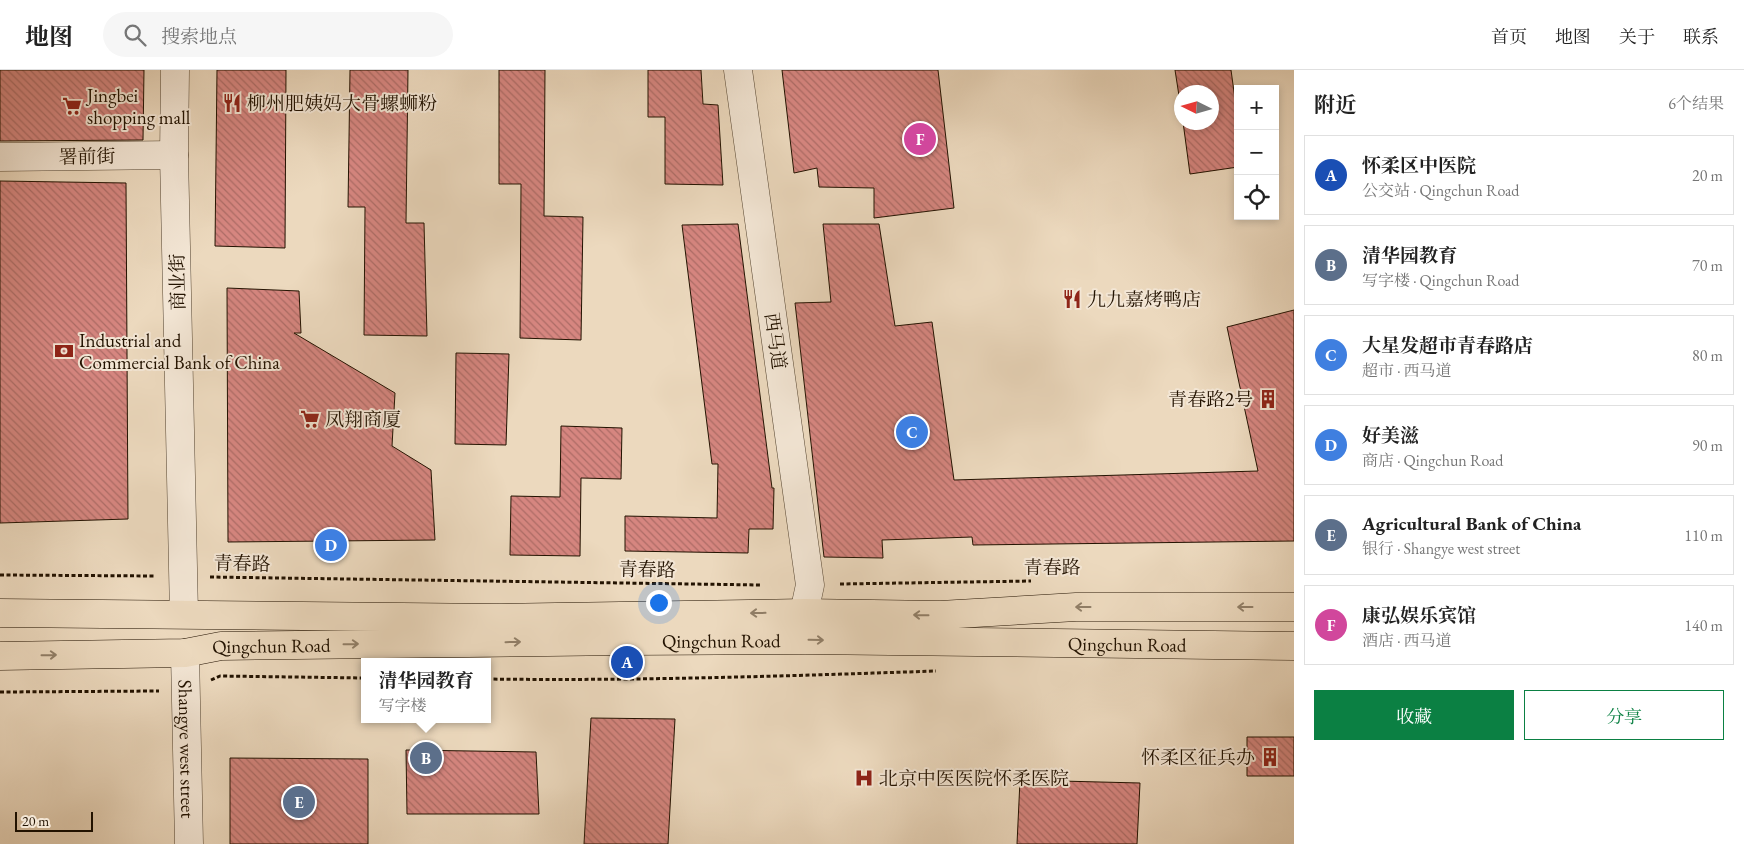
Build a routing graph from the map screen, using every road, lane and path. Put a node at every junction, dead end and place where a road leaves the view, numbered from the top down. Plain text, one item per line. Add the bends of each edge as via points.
1 (175, 70) edge
2 (738, 70) edge
3 (174, 155) junction
4 (0, 157) edge
5 (0, 575) edge
6 (185, 576) junction
7 (1039, 581) dead end
8 (770, 585) dead end
9 (810, 585) junction
10 (1294, 607) edge
11 (0, 612) edge
12 (804, 612) junction
13 (184, 614) junction
14 (1294, 646) edge
15 (185, 653) junction
16 (0, 656) edge
17 (942, 670) dead end
18 (491, 679) edge
19 (189, 844) edge

1 - 3 street, 商业街
2 - 9 street, 西马道
3 - 4 street, 署前街
3 - 6 street, 商业街
5 - 6 path, 青春路
6 - 8 path, 青春路
6 - 13 street, 商业街
7 - 9 path, 青春路
9 - 12 street, 西马道
10 -> 12 main road, Qingchun Road via 1076,607 940,615
11 - 13 main road, Qingchun Road
12 -> 13 main road, Qingchun Road via 500,618
15 -> 14 main road, Qingchun Road via 221,646 637,640
16 -> 15 main road, Qingchun Road
15 - 19 street, Shangye west street
17 - 18 path via 805,676

